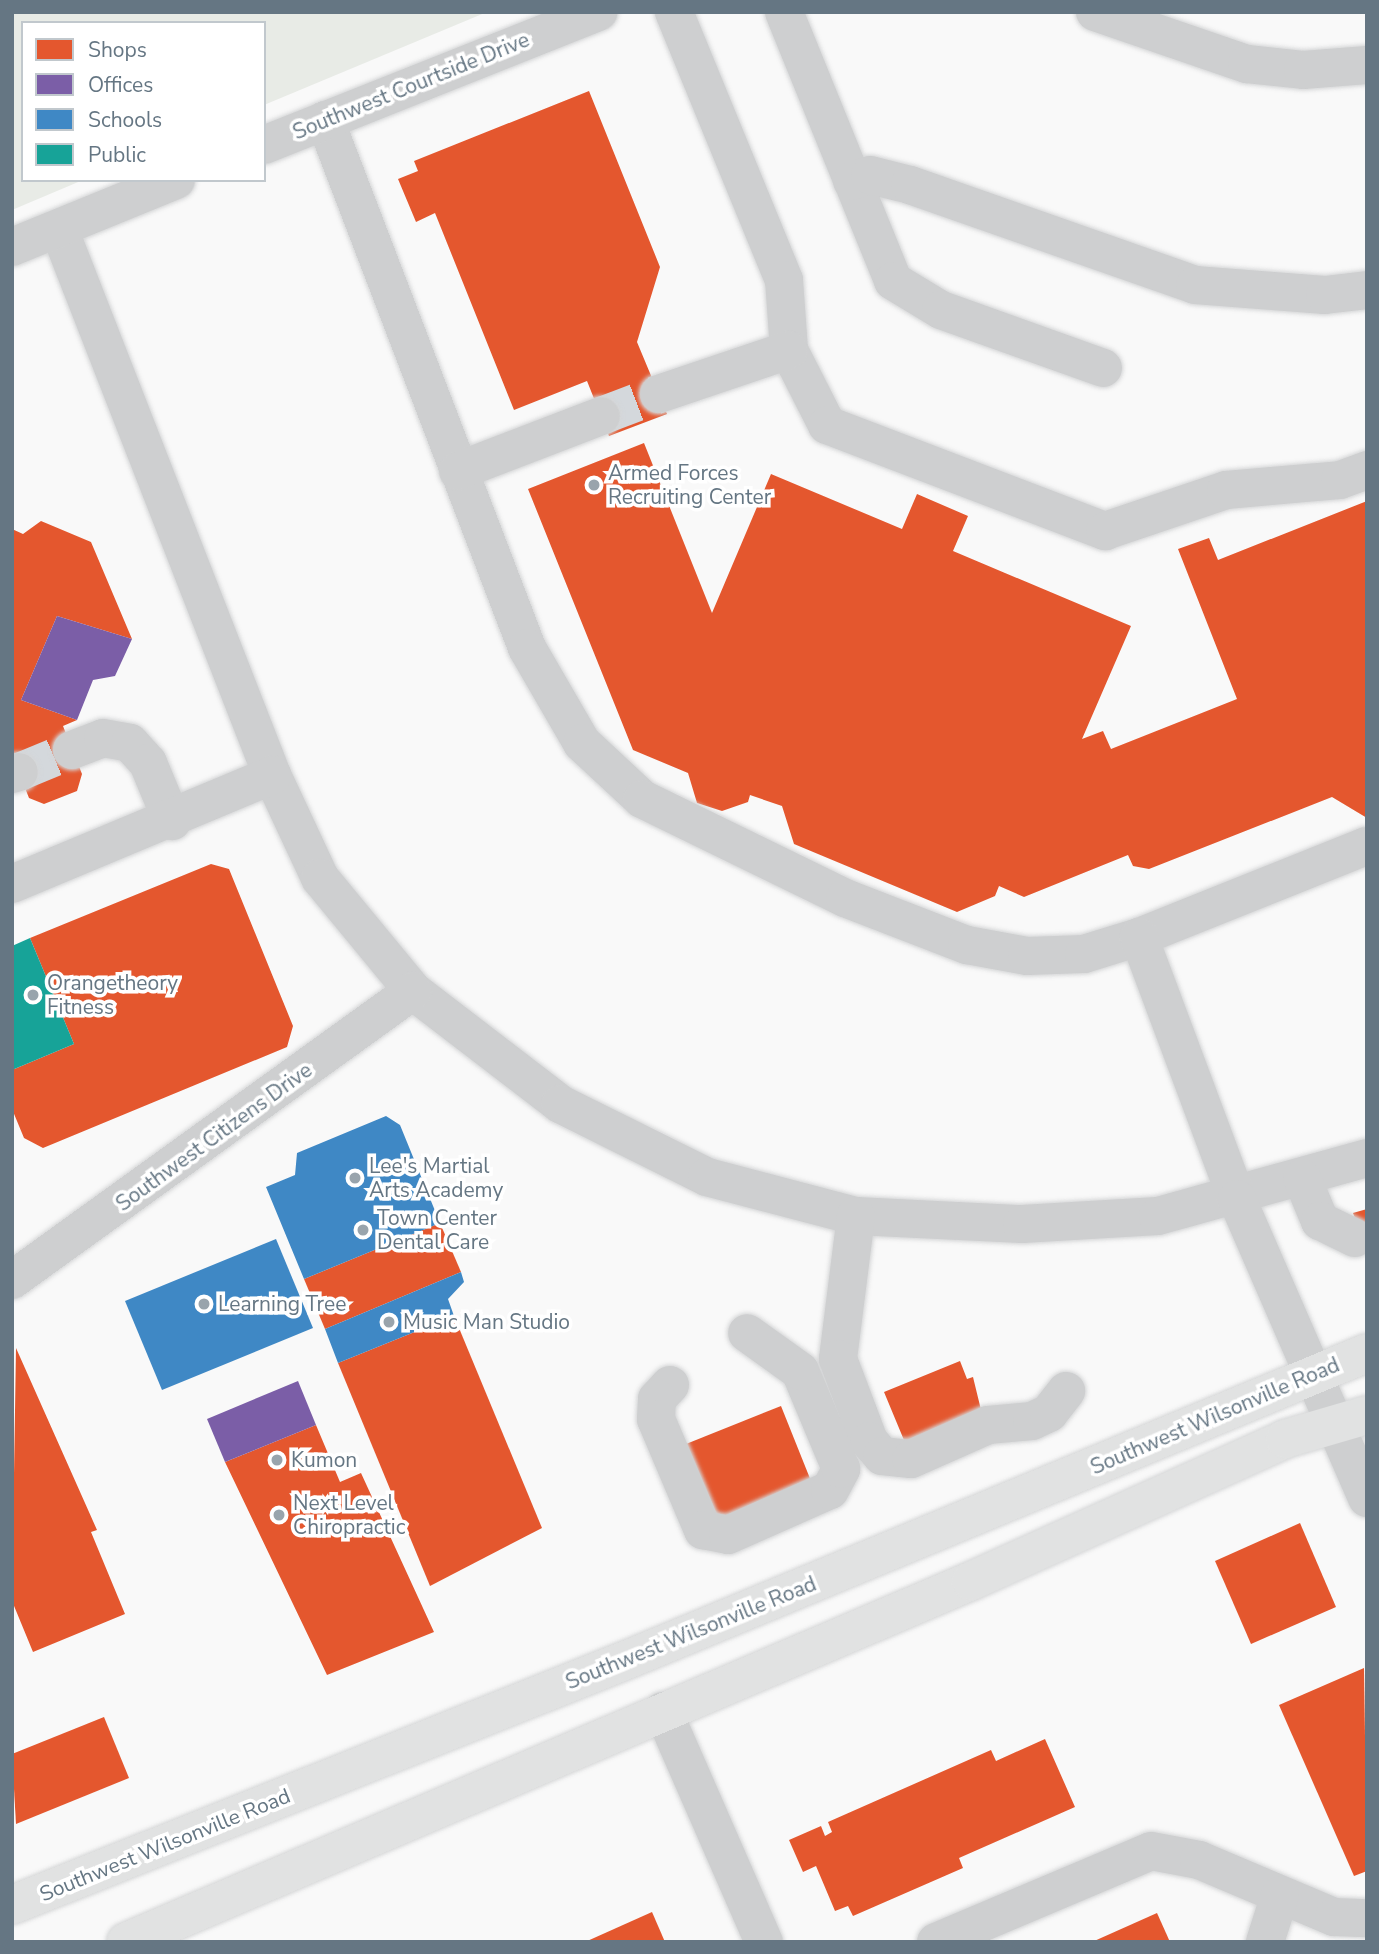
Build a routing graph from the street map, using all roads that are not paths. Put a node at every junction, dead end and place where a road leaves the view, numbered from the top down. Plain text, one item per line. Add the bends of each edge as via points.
1 (598, 12) edge
2 (674, 12) edge
3 (784, 12) edge
4 (1095, 12) edge
5 (1367, 65) edge
6 (325, 120) junction
7 (266, 144) edge
8 (852, 181) junction
9 (171, 182) edge
10 (59, 229) junction
11 (12, 247) edge
12 (1367, 290) edge
13 (789, 351) junction
14 (1103, 369) dead end
15 (659, 394) tunnel mouth
16 (601, 416) tunnel mouth
17 (1367, 470) edge
18 (458, 471) junction
19 (72, 750) tunnel mouth
20 (272, 775) junction
21 (172, 821) junction
22 (1367, 846) edge
23 (12, 884) edge
24 (1139, 937) junction
25 (413, 991) junction
26 (1367, 1158) edge
27 (1302, 1178) junction
28 (1237, 1199) junction
29 (856, 1216) junction
30 (1355, 1238) dead end
31 (12, 1280) edge
32 (747, 1333) dead end
33 (1367, 1353) edge
34 (1313, 1375) junction
35 (670, 1385) dead end
36 (1066, 1391) dead end
37 (1351, 1420) edge
38 (1367, 1498) edge
39 (663, 1711) junction
40 (1280, 1895) junction
41 (12, 1905) edge
42 (1367, 1918) edge
43 (126, 1942) edge
44 (764, 1942) edge
45 (936, 1942) edge
46 (1265, 1942) edge

1 - 6 street, Southwest Courtside Drive
2 - 13 street via 784,280
3 - 8 street
4 - 5 street via 1247,64 1303,70
6 - 7 street, Southwest Courtside Drive
6 - 18 street
8 - 12 street via 870,175 910,185 1195,285 1325,295
8 - 14 street via 893,281 941,310
9 - 10 street
10 - 11 street
10 - 20 street
13 - 15 street
13 - 17 street via 827,425 1105,530 1226,490 1340,480
16 - 18 street
18 - 24 street via 527,648 559,711 607,770 642,799 845,898 967,945 1055,957
19 - 21 street via 103,738 130,743 148,763
20 - 21 street
20 - 25 street via 320,878
21 - 23 street
22 - 24 street
24 - 28 street
25 - 29 street via 560,1104 707,1177
25 - 31 street, Southwest Citizens Drive
26 - 27 street
27 - 28 street
27 - 30 street via 1320,1221
28 - 29 street via 1158,1216 1045,1223
28 - 34 street
29 - 36 street via 838,1359 869,1441 882,1456 911,1460 988,1424 1032,1421 1049,1413
32 - 35 street via 800,1371 841,1469 830,1490 728,1535 703,1530 656,1419 657,1399
33 - 34 main road, Southwest Wilsonville Road
34 - 37 street
34 - 41 main road, Southwest Wilsonville Road via 624,1661
37 - 38 street
37 - 39 main road via 1284,1439
39 - 43 main road
39 - 44 street
40 - 42 street via 1334,1917
40 - 45 street via 1199,1860 1152,1851
40 - 46 street

